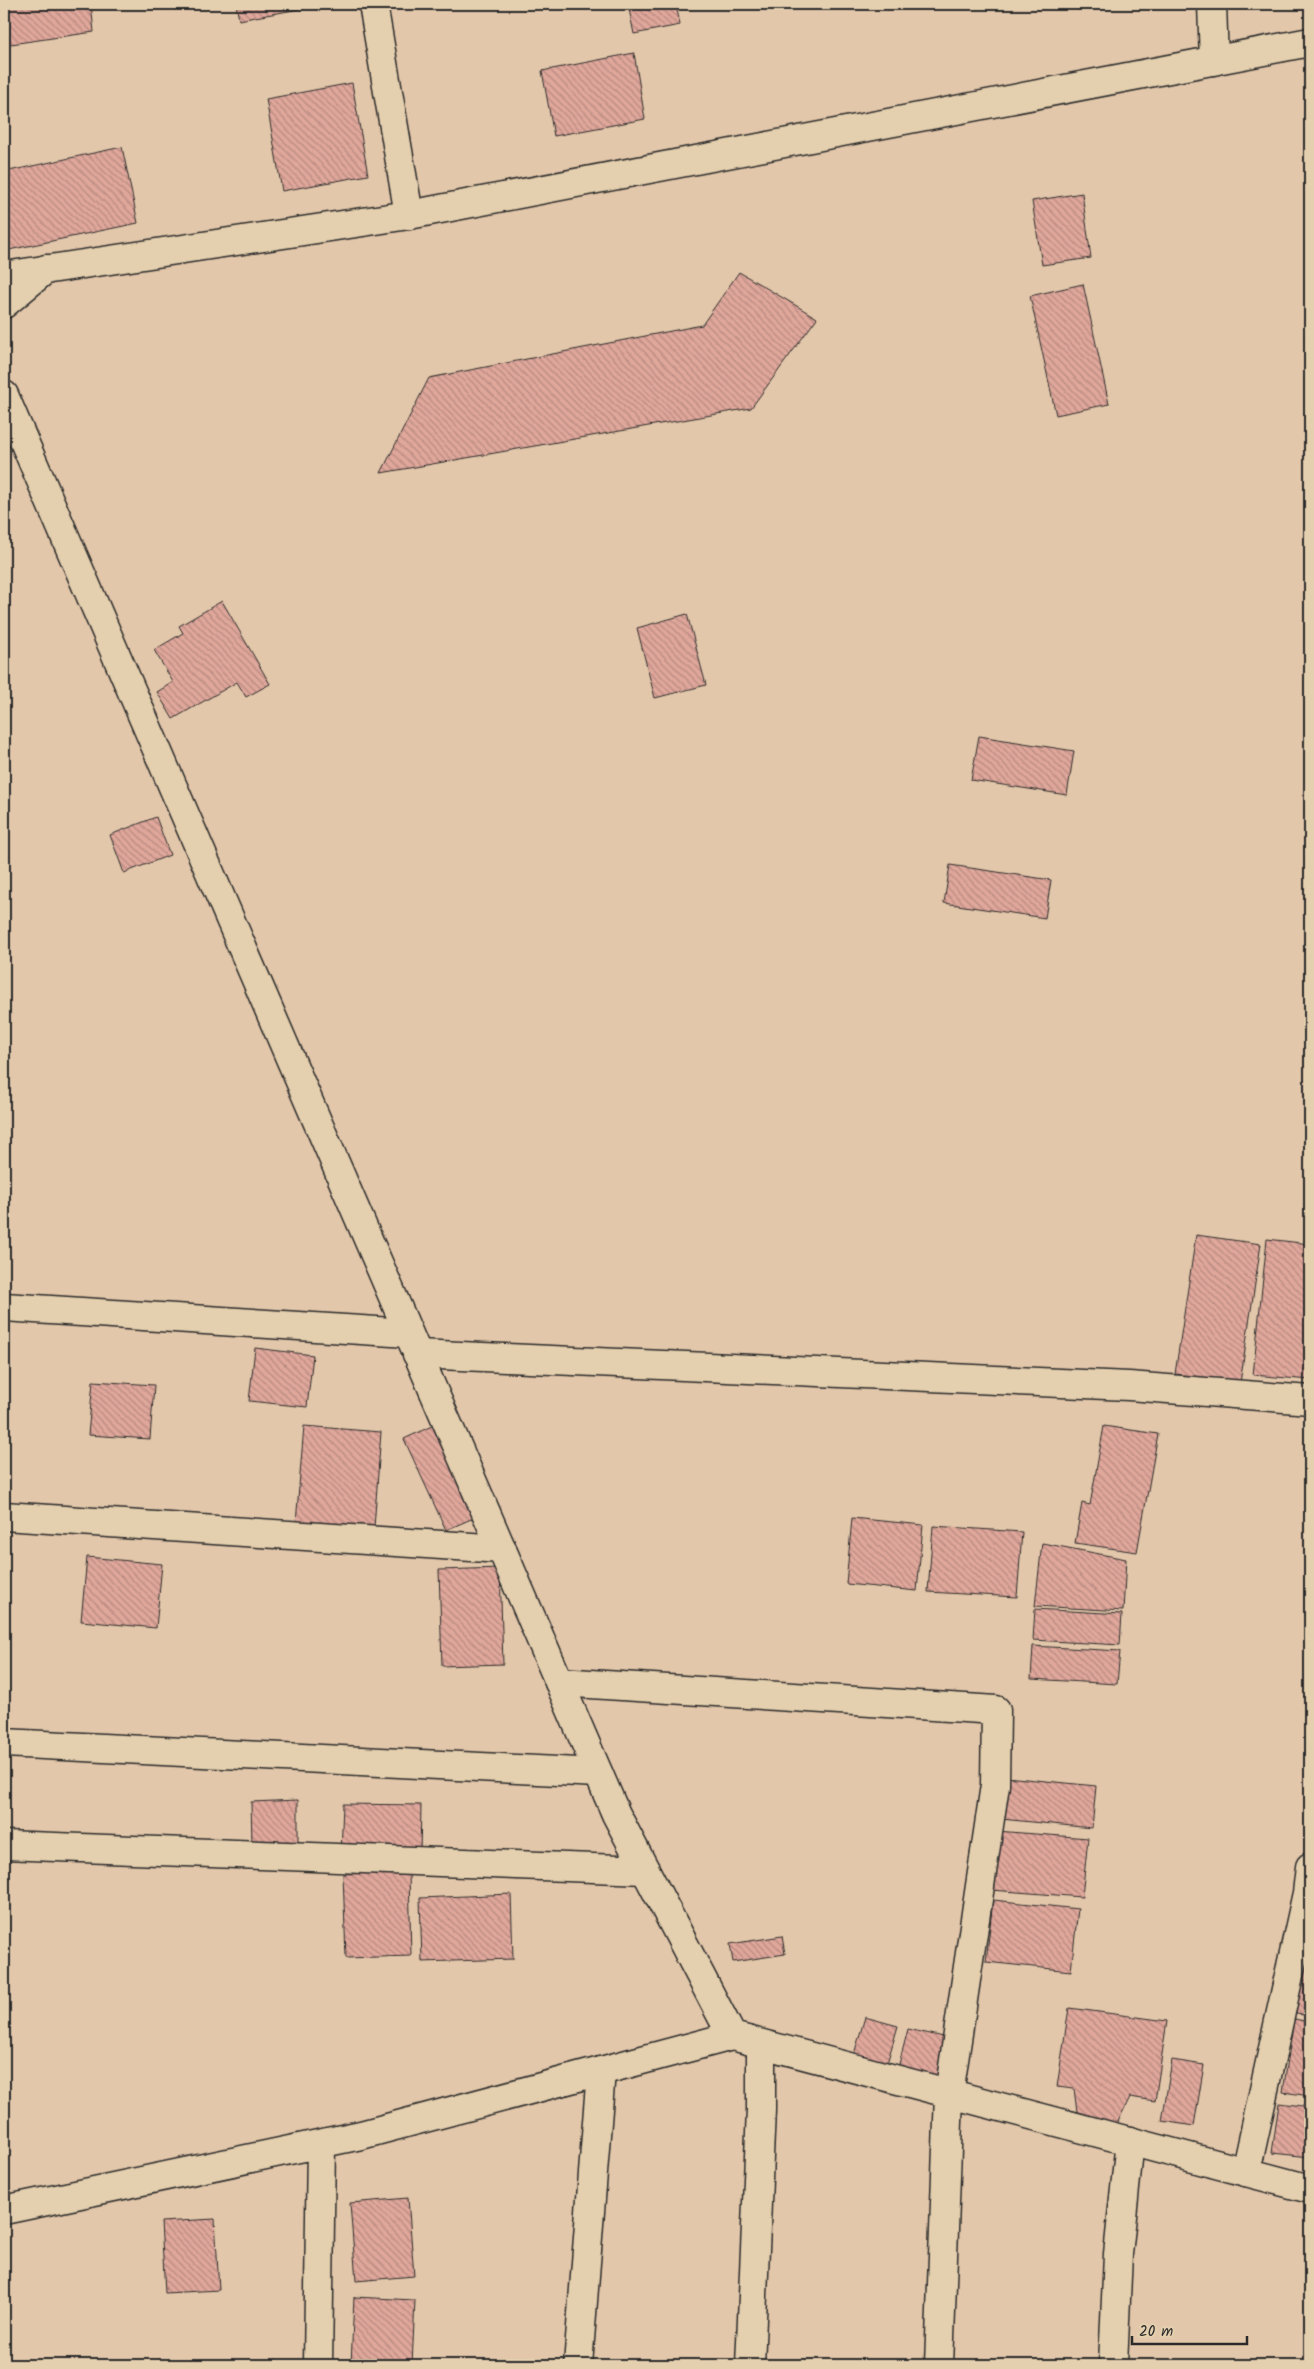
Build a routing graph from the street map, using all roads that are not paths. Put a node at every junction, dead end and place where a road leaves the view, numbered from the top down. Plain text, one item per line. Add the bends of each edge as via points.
1 (373, 4) edge
2 (1212, 4) edge
3 (1310, 42) edge
4 (1214, 61) junction
5 (409, 215) junction
6 (46, 269) junction
7 (4, 276) edge
8 (4, 304) edge
9 (4, 395) edge
10 (4, 1307) edge
11 (413, 1344) junction
12 (1310, 1400) edge
13 (4, 1516) edge
14 (502, 1549) junction
15 (559, 1682) junction
16 (4, 1743) edge
17 (598, 1773) junction
18 (4, 1845) edge
19 (1310, 1867) edge
20 (645, 1870) junction
21 (732, 2036) junction
22 (761, 2044) junction
23 (601, 2071) junction
24 (949, 2094) junction
25 (1130, 2141) junction
26 (321, 2144) junction
27 (1246, 2172) junction
28 (1310, 2189) edge
29 (4, 2210) edge
30 (318, 2365) edge
31 (578, 2365) edge
32 (750, 2365) edge
33 (939, 2365) edge
34 (1113, 2365) edge

1 - 5 street
2 - 4 street
3 - 4 street
4 - 5 street
5 - 6 street
6 - 7 street
6 - 8 street
9 - 11 street
10 - 11 street
11 - 12 street via 1128,1386
11 - 14 street
13 - 14 street
14 - 15 street
15 - 17 street
15 - 24 street via 996,1710 995,1785
16 - 17 street
17 - 20 street
18 - 20 street
19 - 27 street
20 - 21 street
21 - 22 street
21 - 23 street
22 - 24 street
22 - 32 street
23 - 26 street
23 - 31 street
24 - 25 street
24 - 33 street
25 - 27 street
25 - 34 street via 1118,2254
26 - 29 street
26 - 30 street
27 - 28 street

